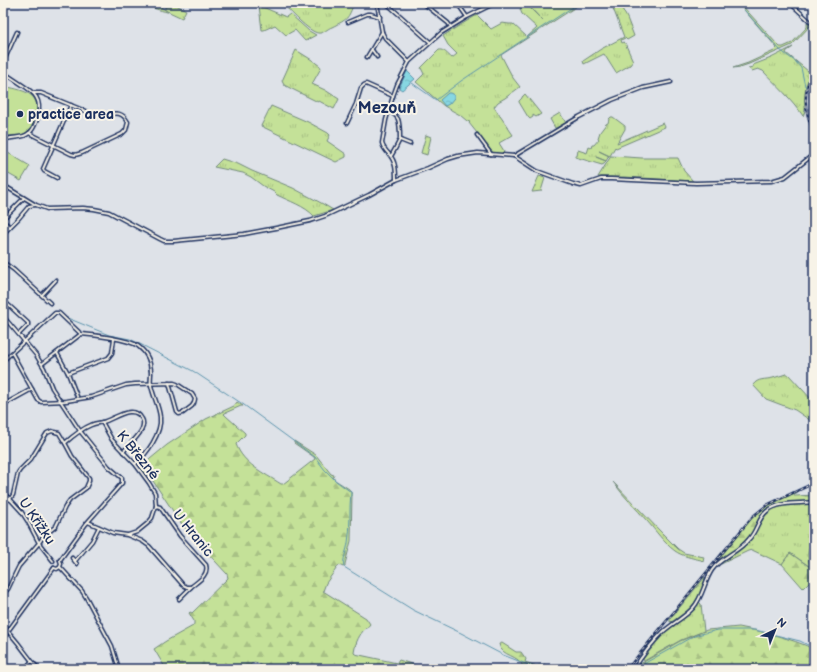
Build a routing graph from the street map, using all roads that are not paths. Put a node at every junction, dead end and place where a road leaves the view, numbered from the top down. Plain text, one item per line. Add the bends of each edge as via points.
1 (377, 3) edge
2 (386, 3) edge
3 (423, 3) edge
4 (455, 3) edge
5 (495, 3) edge
6 (790, 3) edge
7 (380, 17) junction
8 (467, 17) junction
9 (348, 22) dead end
10 (813, 23) edge
11 (451, 27) junction
12 (17, 32) dead end
13 (382, 32) junction
14 (430, 42) junction
15 (372, 50) junction
16 (367, 57) dead end
17 (377, 57) dead end
18 (409, 62) junction
19 (3, 63) edge
20 (3, 72) edge
21 (671, 82) dead end
22 (34, 93) junction
23 (393, 96) junction
24 (71, 105) junction
25 (389, 110) junction
26 (347, 123) dead end
27 (29, 134) junction
28 (477, 135) dead end
29 (400, 140) junction
30 (3, 141) edge
31 (410, 144) dead end
32 (53, 146) junction
33 (491, 154) junction
34 (814, 154) edge
35 (390, 156) junction
36 (514, 156) junction
37 (811, 157) junction
38 (814, 161) edge
39 (57, 178) dead end
40 (396, 180) junction
41 (3, 185) edge
42 (24, 198) junction
43 (36, 205) junction
44 (3, 220) edge
45 (10, 227) junction
46 (3, 234) edge
47 (3, 262) edge
48 (56, 280) dead end
49 (42, 296) junction
50 (3, 300) edge
51 (50, 303) dead end
52 (3, 316) edge
53 (18, 334) junction
54 (81, 334) junction
55 (114, 339) junction
56 (24, 341) junction
57 (12, 353) junction
58 (57, 353) junction
59 (3, 361) edge
60 (42, 364) junction
61 (68, 373) junction
62 (150, 383) junction
63 (169, 383) junction
64 (32, 389) junction
65 (78, 399) junction
66 (60, 401) junction
67 (3, 405) edge
68 (102, 422) junction
69 (80, 430) junction
70 (65, 443) junction
71 (123, 452) junction
72 (135, 464) junction
73 (3, 493) edge
74 (10, 499) junction
75 (3, 502) edge
76 (814, 502) edge
77 (156, 506) junction
78 (88, 522) junction
79 (99, 527) junction
80 (128, 535) junction
81 (39, 543) junction
82 (72, 558) dead end
83 (60, 560) junction
84 (75, 560) junction
85 (77, 564) dead end
86 (53, 565) junction
87 (60, 568) junction
88 (191, 587) junction
89 (3, 592) edge
90 (179, 599) dead end
91 (3, 627) edge
92 (8, 631) junction
93 (3, 638) edge
94 (31, 662) junction
95 (25, 669) edge
96 (39, 669) edge
97 (119, 669) edge
98 (634, 669) edge

1 - 7 street
2 - 14 street
3 - 11 street
4 - 8 street
5 - 8 street
6 - 10 street
7 - 9 street via 367,14
7 - 13 street
8 - 11 street
11 - 14 street
12 - 19 street
13 - 15 street
13 - 18 street
14 - 18 street
15 - 16 street
15 - 17 street
18 - 23 street
20 - 22 street
21 - 36 street via 643,88 599,107
22 - 24 street via 41,93
22 - 27 street via 39,102 39,112
23 - 25 street
23 - 26 street via 364,85
24 - 32 street
24 - 32 street via 98,116 122,114 128,122 126,130 78,155
25 - 29 street via 399,121
25 - 35 street via 382,146
27 - 30 street
27 - 32 street
28 - 33 street
29 - 31 street
29 - 35 street
32 - 39 street via 43,169
33 - 36 street
33 - 40 street via 458,156
34 - 37 street
35 - 40 street via 396,169
36 - 37 street via 537,171 581,186 601,179 696,183 771,181 785,177
37 - 38 street
40 - 43 street via 310,221 244,234 174,241 164,241 113,213 83,208 50,209
41 - 42 street
42 - 43 street
42 - 44 street
43 - 45 street via 29,206
44 - 45 street
45 - 46 street
47 - 49 street
48 - 49 street
49 - 51 street
50 - 53 street via 28,323
52 - 53 street
53 - 56 street
54 - 55 street
54 - 56 street via 55,312
54 - 58 street
55 - 61 street via 112,353 108,358
55 - 62 street via 138,346 143,352 150,366
56 - 57 street
56 - 60 street
57 - 59 street
57 - 64 street
58 - 60 street
58 - 61 street
60 - 66 street
61 - 65 street
62 - 63 street
62 - 65 street via 126,385
62 - 72 street via 160,417 160,428 144,455
63 - 63 street via 177,384 194,398 193,405 183,413 177,412
64 - 66 street via 40,401
64 - 67 street
65 - 66 street
66 - 69 street
68 - 69 street
68 - 71 street, K Březné via 112,440
68 - 71 street via 127,412 134,412 140,416 143,421 142,429
69 - 70 street
69 - 78 street via 109,467 122,478 119,486
70 - 74 street via 56,432 47,433 31,459 18,473
70 - 81 street via 89,481 86,488 70,500 56,526
71 - 72 street, K Březné
72 - 77 street, K Březné via 153,489
73 - 74 street, U Křížku
74 - 75 street
74 - 81 street, U Křížku via 21,511
76 - 98 street via 787,503 767,511 744,544 716,566 694,607 664,631
77 - 80 street via 148,523
77 - 88 street, U Hranic via 160,507 180,536 206,565 205,574
78 - 79 street
78 - 83 street
79 - 80 street
79 - 84 street via 92,541
80 - 88 street via 146,544 181,583
81 - 86 street, U Křížku
81 - 89 street via 19,566 8,589
82 - 84 street
83 - 86 street via 56,560
83 - 87 street
84 - 85 street
86 - 87 street
86 - 92 street
87 - 97 street via 87,599 112,646
88 - 90 street, U Hranic
91 - 92 street
92 - 93 street
92 - 94 street
94 - 95 street
94 - 96 street

